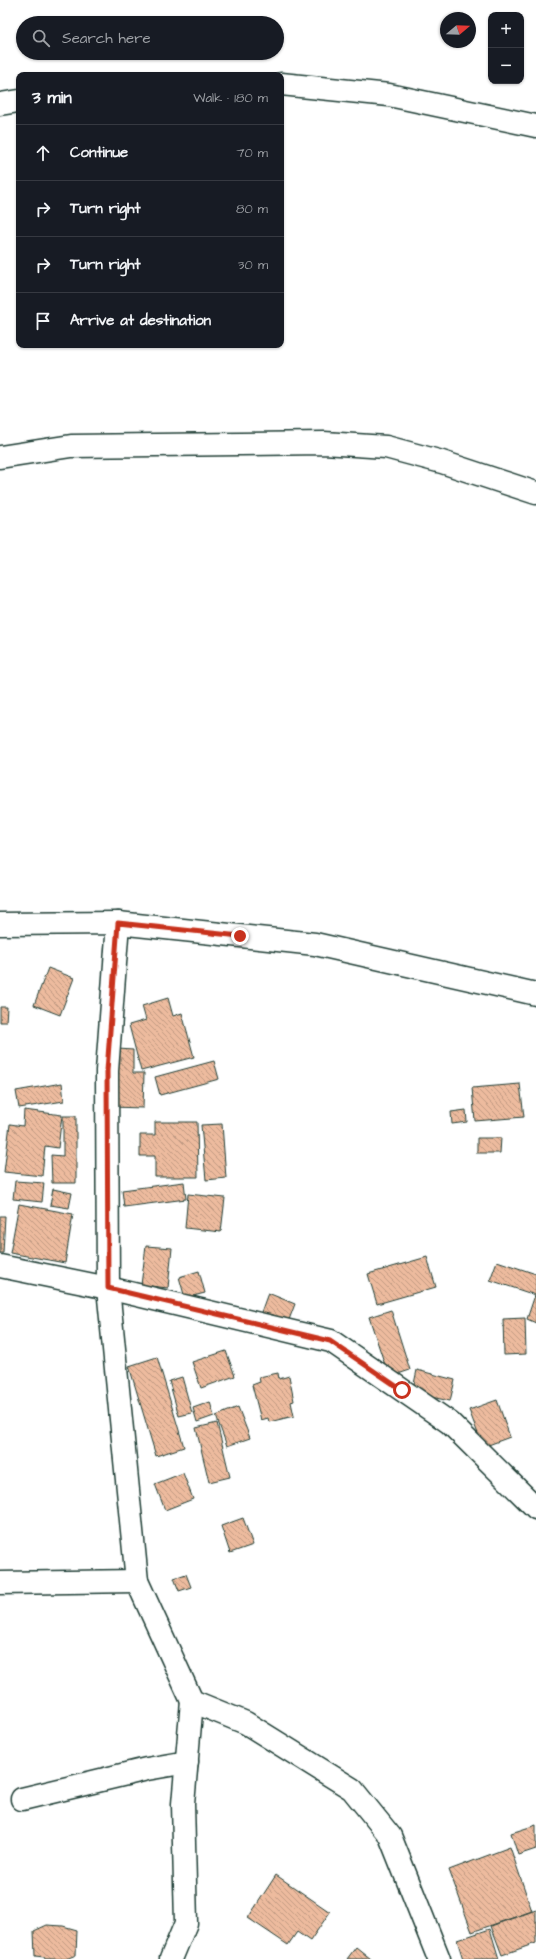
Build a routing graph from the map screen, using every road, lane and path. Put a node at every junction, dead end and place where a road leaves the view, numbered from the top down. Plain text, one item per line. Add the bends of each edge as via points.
1 (284, 84) edge
2 (16, 101) edge
3 (0, 104) edge
4 (536, 126) edge
5 (0, 457) edge
6 (536, 493) edge
7 (118, 923) junction
8 (0, 924) edge
9 (536, 994) edge
10 (0, 1266) edge
11 (108, 1288) junction
12 (536, 1508) edge
13 (137, 1581) junction
14 (0, 1584) edge
15 (192, 1701) junction
16 (187, 1762) junction
17 (22, 1799) dead end
18 (171, 1959) edge
19 (439, 1959) edge

1 - 4 street via 389,96
2 - 3 street
5 - 6 street via 71,446 324,443 386,448 442,462
7 - 8 street
7 - 9 street via 315,944
7 - 11 street via 107,1071
10 - 11 street
11 - 12 street via 330,1341 450,1423
11 - 13 street
13 - 14 street
13 - 15 street
15 - 16 street
15 - 19 street via 246,1723 352,1789 390,1836
16 - 17 street
16 - 18 street via 183,1804 186,1923

